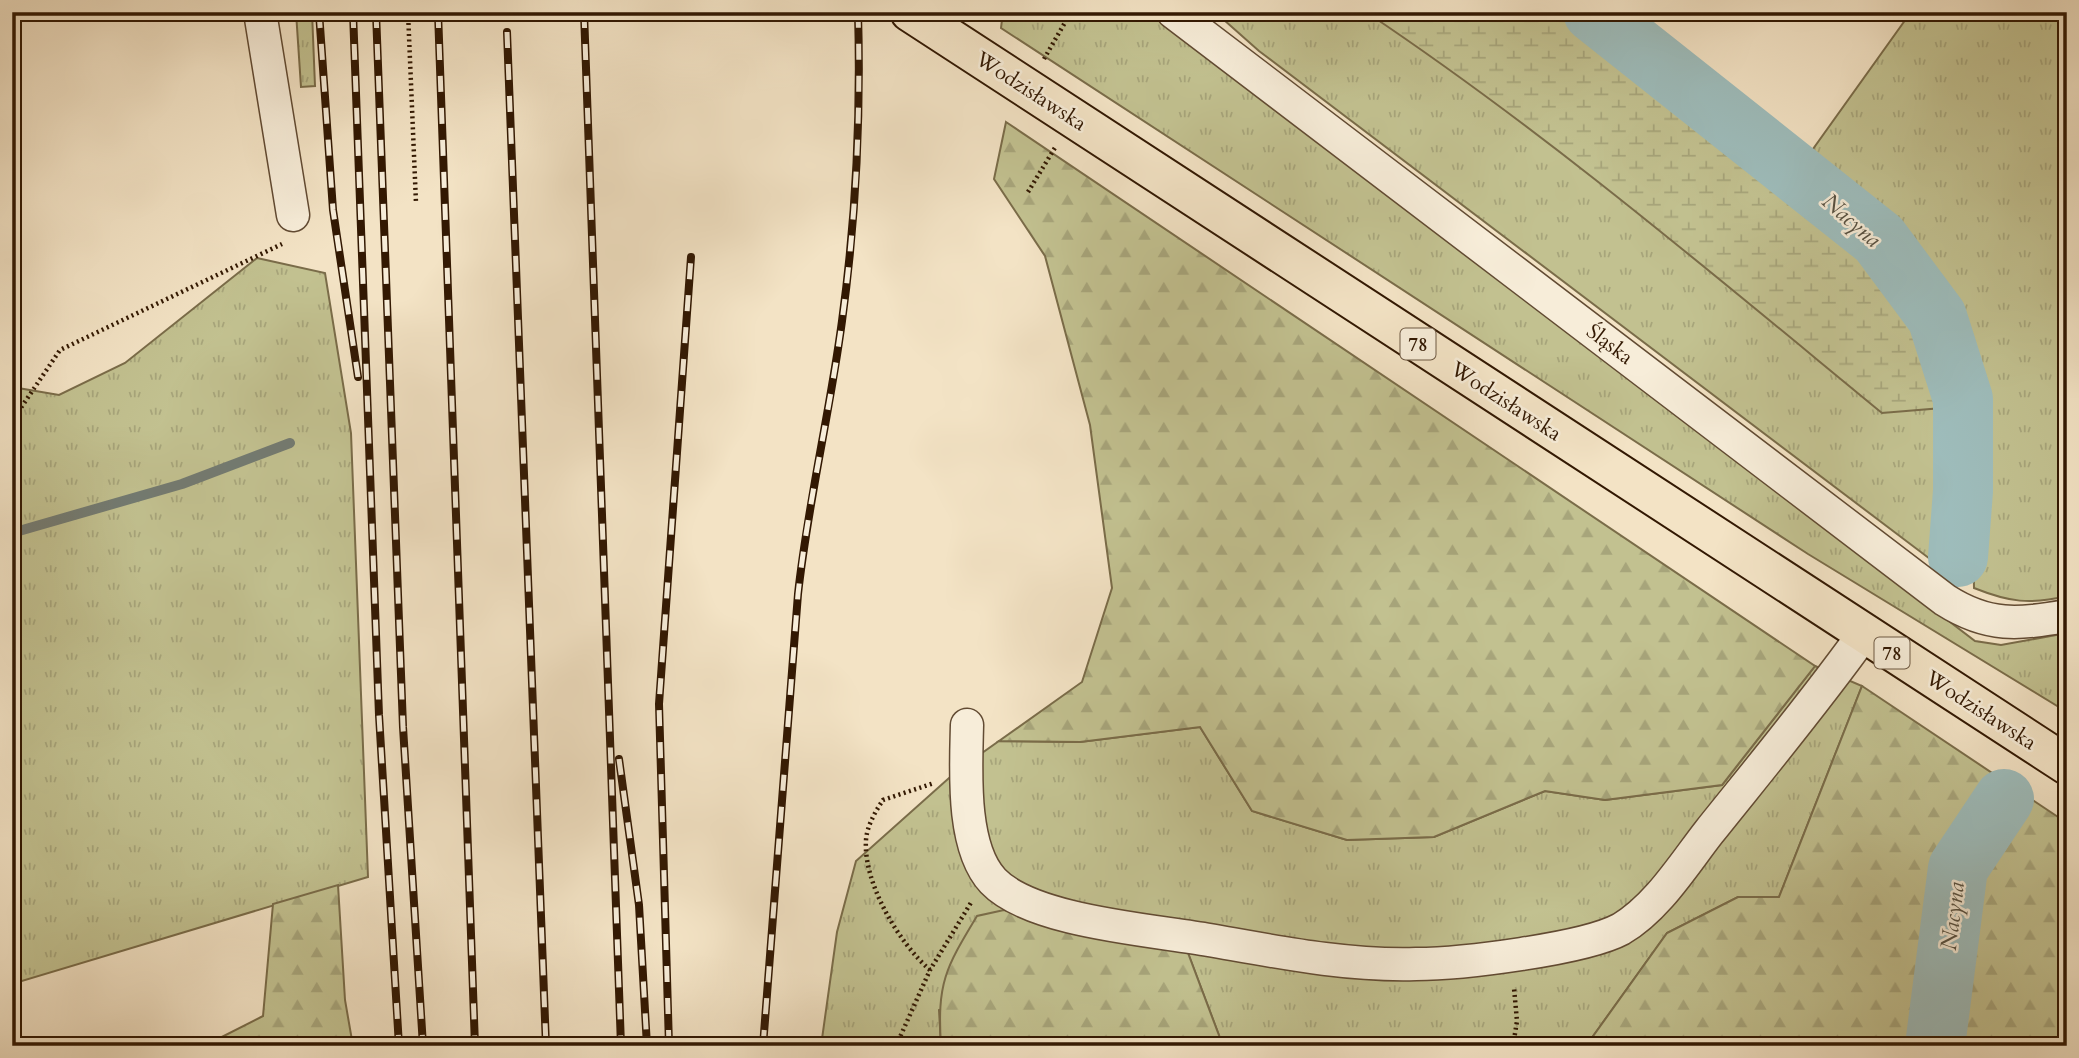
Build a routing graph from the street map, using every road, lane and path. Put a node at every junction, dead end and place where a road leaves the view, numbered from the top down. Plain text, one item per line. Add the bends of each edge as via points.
1 (260, 12) edge
2 (408, 12) edge
3 (910, 12) edge
4 (1071, 12) edge
5 (1173, 12) edge
6 (1044, 84) junction
7 (1060, 140) dead end
8 (1028, 192) dead end
9 (416, 203) dead end
10 (293, 215) joint
11 (12, 421) edge
12 (2067, 616) edge
13 (1863, 635) junction
14 (967, 725) dead end
15 (2067, 765) edge
16 (966, 780) junction
17 (993, 881) junction
18 (1506, 954) junction
19 (930, 970) junction
20 (896, 1046) edge
21 (1513, 1046) edge

1 - 10 street
2 - 9 path
3 - 6 main road, Wodzisławska / 78
4 - 6 path
5 - 12 street, Śląska via 1945,600 1976,617 2002,623
6 - 13 main road, Wodzisławska / 78
7 - 8 path
10 - 11 path via 283,244 60,350
13 - 15 main road, Wodzisławska / 78
13 - 18 street via 1678,871 1632,921 1596,938
14 - 16 street
16 - 17 street via 977,853
16 - 19 path via 937,782 888,796 866,838 874,883 889,918 912,954
17 - 18 street via 1030,902 1104,923 1321,960 1416,964
17 - 19 path via 962,913
18 - 21 path via 1517,1013
19 - 20 path

